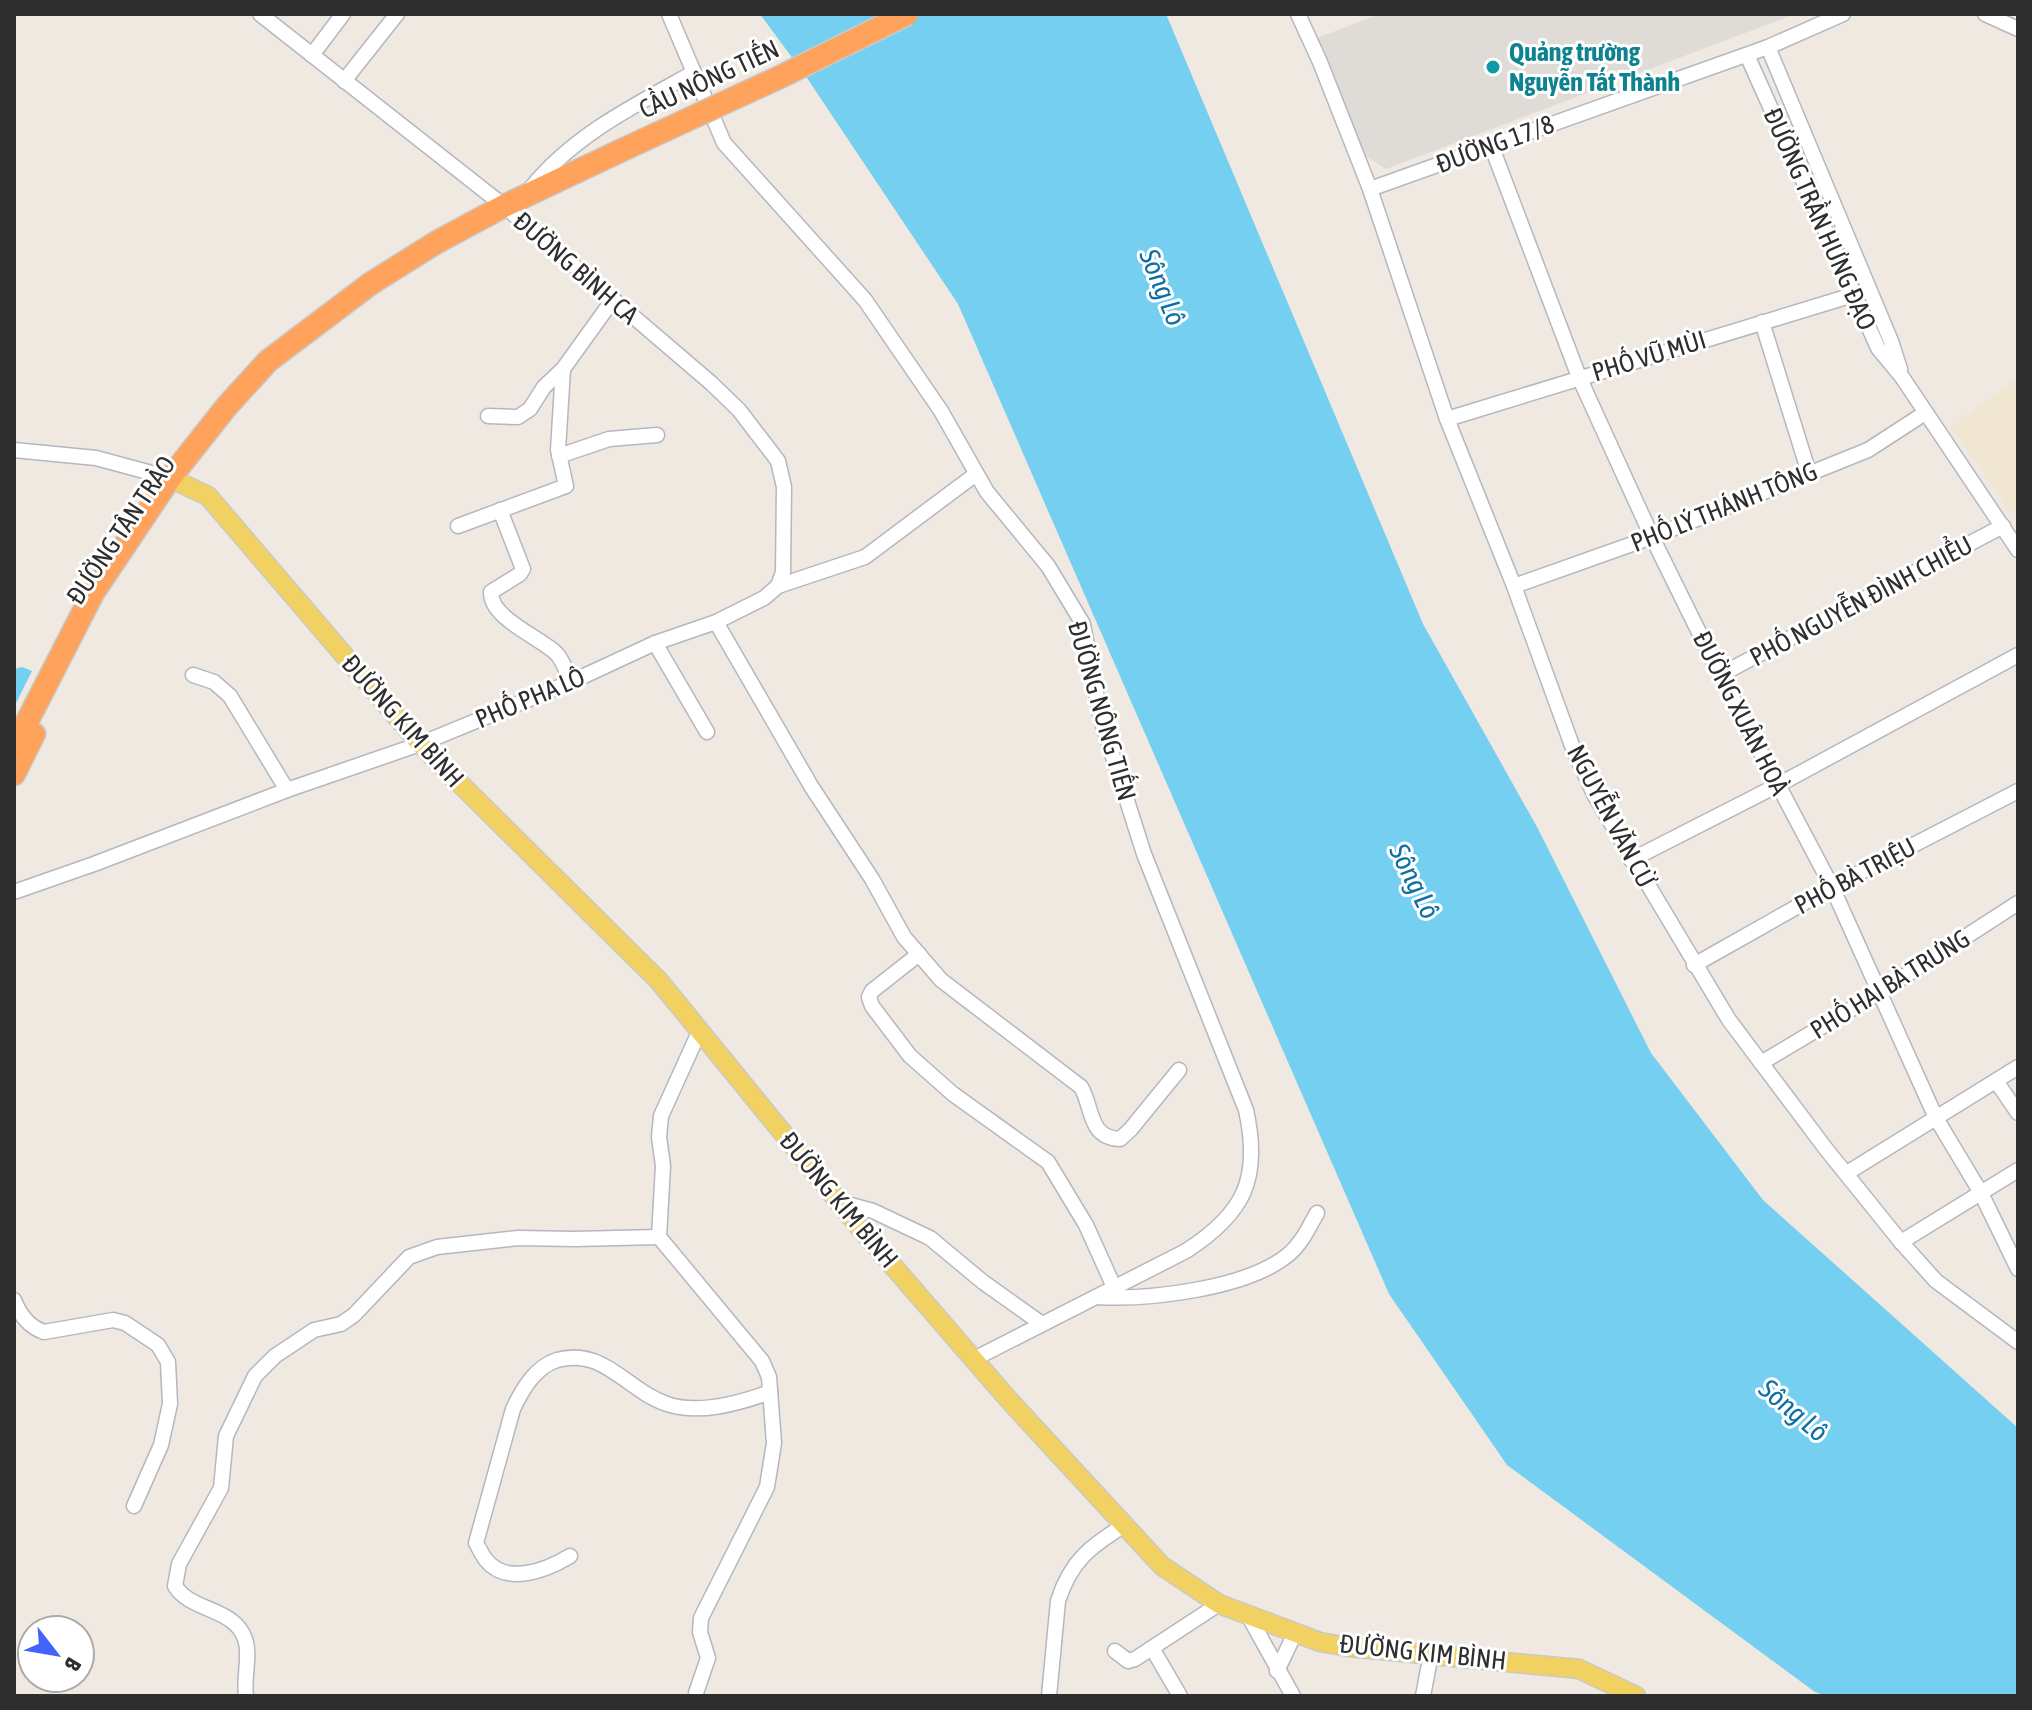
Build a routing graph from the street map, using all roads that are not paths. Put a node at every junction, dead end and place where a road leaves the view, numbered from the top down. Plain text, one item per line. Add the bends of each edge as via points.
1 (260, 14) edge
2 (343, 14) edge
3 (397, 14) edge
4 (669, 14) edge
5 (907, 14) edge
6 (1298, 14) edge
7 (1843, 14) edge
8 (1985, 14) edge
9 (2018, 29) edge
10 (1768, 47) junction
11 (312, 55) junction
12 (1747, 55) junction
13 (693, 73) junction
14 (344, 81) junction
15 (1491, 145) junction
16 (620, 151) joint
17 (1370, 189) junction
18 (525, 195) junction
19 (504, 206) junction
20 (1853, 295) junction
21 (612, 301) junction
22 (1762, 322) junction
23 (563, 369) junction
24 (1579, 377) junction
25 (1902, 377) junction
26 (1925, 413) junction
27 (488, 416) dead end
28 (1447, 419) junction
29 (657, 435) dead end
30 (14, 450) edge
31 (559, 456) junction
32 (1809, 473) junction
33 (976, 474) junction
34 (177, 481) junction
35 (500, 510) junction
36 (458, 526) dead end
37 (2003, 526) junction
38 (1652, 537) junction
39 (2018, 550) edge
40 (778, 586) junction
41 (1514, 586) junction
42 (716, 622) junction
43 (655, 643) junction
44 (2018, 655) edge
45 (193, 675) dead end
46 (1720, 675) junction
47 (571, 682) junction
48 (707, 732) dead end
49 (420, 744) junction
50 (14, 747) edge
51 (14, 774) edge
52 (1778, 785) junction
53 (287, 790) junction
54 (2018, 791) edge
55 (1631, 860) junction
56 (1832, 887) junction
57 (14, 892) edge
58 (2018, 903) edge
59 (919, 954) junction
60 (1694, 965) junction
61 (1880, 992) junction
62 (700, 1030) junction
63 (1761, 1063) junction
64 (2018, 1067) edge
65 (1179, 1070) dead end
66 (1996, 1081) junction
67 (2018, 1113) edge
68 (1936, 1118) junction
69 (2018, 1170) edge
70 (1847, 1173) junction
71 (1981, 1193) junction
72 (1317, 1213) dead end
73 (865, 1220) junction
74 (659, 1237) junction
75 (1901, 1242) junction
76 (2018, 1269) edge
77 (1114, 1287) junction
78 (1095, 1297) junction
79 (14, 1300) edge
80 (1042, 1324) junction
81 (2018, 1342) edge
82 (974, 1359) junction
83 (770, 1392) junction
84 (134, 1506) dead end
85 (1126, 1524) junction
86 (570, 1556) dead end
87 (1219, 1604) junction
88 (1248, 1615) junction
89 (1295, 1633) junction
90 (1152, 1648) junction
91 (1115, 1651) dead end
92 (1431, 1654) junction
93 (1277, 1671) junction
94 (696, 1693) dead end
95 (246, 1696) edge
96 (1049, 1696) edge
97 (1180, 1696) edge
98 (1293, 1696) edge
99 (1423, 1696) edge
100 (1636, 1696) edge

1 - 11 street, ĐƯỜNG BÌNH CA
2 - 11 street
3 - 14 street
4 - 13 street, ĐƯỜNG NÔNG TIẾN
5 - 16 highway, CẦU NÔNG TIẾN, bridge
6 - 17 street, NGUYỄN VĂN CỪ
7 - 10 street, ĐƯỜNG 17/8
8 - 9 street
10 - 12 street, ĐƯỜNG 17/8
10 - 25 street, ĐƯỜNG TRẦN HƯNG ĐẠO
11 - 14 street, ĐƯỜNG BÌNH CA
12 - 15 street, ĐƯỜNG 17/8
12 - 20 street, ĐƯỜNG TRẦN HƯNG ĐẠO
13 - 18 street via 619,113 563,155
13 - 33 street, ĐƯỜNG NÔNG TIẾN via 724,143 865,300 941,411
14 - 19 street, ĐƯỜNG BÌNH CA
15 - 17 street, ĐƯỜNG 17/8
15 - 24 street, ĐƯỜNG XUÂN HOÀ
16 - 18 highway, ĐƯỜNG TÂN TRÀO
17 - 28 street, NGUYỄN VĂN CỪ
18 - 19 highway, ĐƯỜNG TÂN TRÀO
19 - 21 street, ĐƯỜNG BÌNH CA
19 - 34 highway, ĐƯỜNG TÂN TRÀO via 370,284 268,361 227,406
20 - 22 street, PHỐ VŨ MÙI
20 - 25 street, ĐƯỜNG TRẦN HƯNG ĐẠO via 1878,348
21 - 23 street
21 - 40 street, ĐƯỜNG BÌNH CA via 711,383 778,461 784,487 783,572
22 - 24 street, PHỐ VŨ MÙI
22 - 32 street
23 - 27 street via 524,414
23 - 31 street
24 - 28 street, PHỐ VŨ MÙI
24 - 38 street, ĐƯỜNG XUÂN HOÀ
25 - 26 street, ĐƯỜNG TRẦN HƯNG ĐẠO
26 - 32 street, PHỐ LÝ THÁNH TÔNG via 1868,450
26 - 37 street, ĐƯỜNG TRẦN HƯNG ĐẠO
28 - 41 street, NGUYỄN VĂN CỪ
29 - 31 street via 609,439
30 - 34 street via 96,458
31 - 35 street via 566,486
32 - 38 street, PHỐ LÝ THÁNH TÔNG
33 - 40 street, PHỐ PHA LÔ via 865,557
33 - 77 street, ĐƯỜNG NÔNG TIẾN via 1048,566 1083,624 1101,719 1144,854 1246,1110 1252,1137 1252,1167 1229,1216 1186,1251
34 - 49 main road, ĐƯỜNG KIM BÌNH via 208,496
34 - 50 highway, ĐƯỜNG TÂN TRÀO via 93,593
34 - 51 highway, ĐƯỜNG TÂN TRÀO via 104,599
35 - 36 street
35 - 47 street via 523,569 490,597 511,621 558,655
37 - 39 street, ĐƯỜNG TRẦN HƯNG ĐẠO
37 - 46 street, PHỐ NGUYỄN ĐÌNH CHIỂU
38 - 41 street, PHỐ LÝ THÁNH TÔNG
38 - 46 street, ĐƯỜNG XUÂN HOÀ
40 - 42 street, PHỐ PHA LÔ
41 - 55 street, NGUYỄN VĂN CỪ via 1574,751
42 - 43 street, PHỐ PHA LÔ
42 - 59 street via 811,786
43 - 47 street, PHỐ PHA LÔ
43 - 48 street
44 - 52 street
45 - 53 street via 214,682 230,696
46 - 52 street, ĐƯỜNG XUÂN HOÀ
47 - 49 street, PHỐ PHA LÔ
49 - 53 street, PHỐ PHA LÔ
49 - 62 main road, ĐƯỜNG KIM BÌNH via 639,961
52 - 55 street
52 - 56 street, ĐƯỜNG XUÂN HOÀ
53 - 57 street, PHỐ PHA LÔ
54 - 56 street, PHỐ BÀ TRIỆU
55 - 60 street, NGUYỄN VĂN CỪ
56 - 60 street, PHỐ BÀ TRIỆU
56 - 61 street, ĐƯỜNG XUÂN HOÀ
58 - 61 street, PHỐ HAI BÀ TRƯNG
59 - 65 street via 941,980 1081,1087 1095,1126 1113,1139 1130,1130
59 - 77 street via 872,991 872,1006 910,1056 1048,1162 1086,1225
60 - 63 street, NGUYỄN VĂN CỪ
61 - 63 street, PHỐ HAI BÀ TRƯNG
61 - 68 street, ĐƯỜNG XUÂN HOÀ
62 - 73 main road, ĐƯỜNG KIM BÌNH via 840,1202
62 - 74 street via 661,1116
63 - 70 street, NGUYỄN VĂN CỪ
64 - 66 street
66 - 67 street
66 - 68 street
68 - 70 street
68 - 71 street, ĐƯỜNG XUÂN HOÀ
69 - 71 street
70 - 75 street, NGUYỄN VĂN CỪ
71 - 75 street
71 - 76 street, ĐƯỜNG XUÂN HOÀ
72 - 78 street via 1289,1254 1238,1280 1155,1296
73 - 80 street via 873,1211 930,1238
73 - 82 main road, ĐƯỜNG KIM BÌNH
74 - 83 street via 762,1361
74 - 95 street via 518,1238 423,1250 398,1266 354,1315 314,1330 264,1365 226,1436 221,1488 176,1574 175,1586 235,1623 244,1636
75 - 81 street, NGUYỄN VĂN CỪ via 1936,1281
77 - 78 street, ĐƯỜNG NÔNG TIẾN
78 - 80 street, ĐƯỜNG NÔNG TIẾN
79 - 84 street via 37,1330 113,1320 163,1352 170,1404 158,1455
80 - 82 street, ĐƯỜNG NÔNG TIẾN
82 - 85 main road, ĐƯỜNG KIM BÌNH
83 - 86 street via 707,1408 684,1408 648,1395 587,1357 573,1355 548,1363 520,1393 513,1409 476,1543 486,1560 505,1572 535,1573
83 - 94 street via 774,1443 767,1487 701,1618 708,1658
85 - 87 main road, ĐƯỜNG KIM BÌNH via 1162,1566
85 - 96 street via 1092,1546 1063,1586
87 - 88 main road, ĐƯỜNG KIM BÌNH
87 - 90 street
88 - 89 main road, ĐƯỜNG KIM BÌNH
88 - 93 street
89 - 92 main road, ĐƯỜNG KIM BÌNH via 1349,1647
89 - 93 street
90 - 91 street via 1128,1661
90 - 97 street
92 - 99 street
92 - 100 main road, ĐƯỜNG KIM BÌNH via 1579,1669
93 - 98 street

